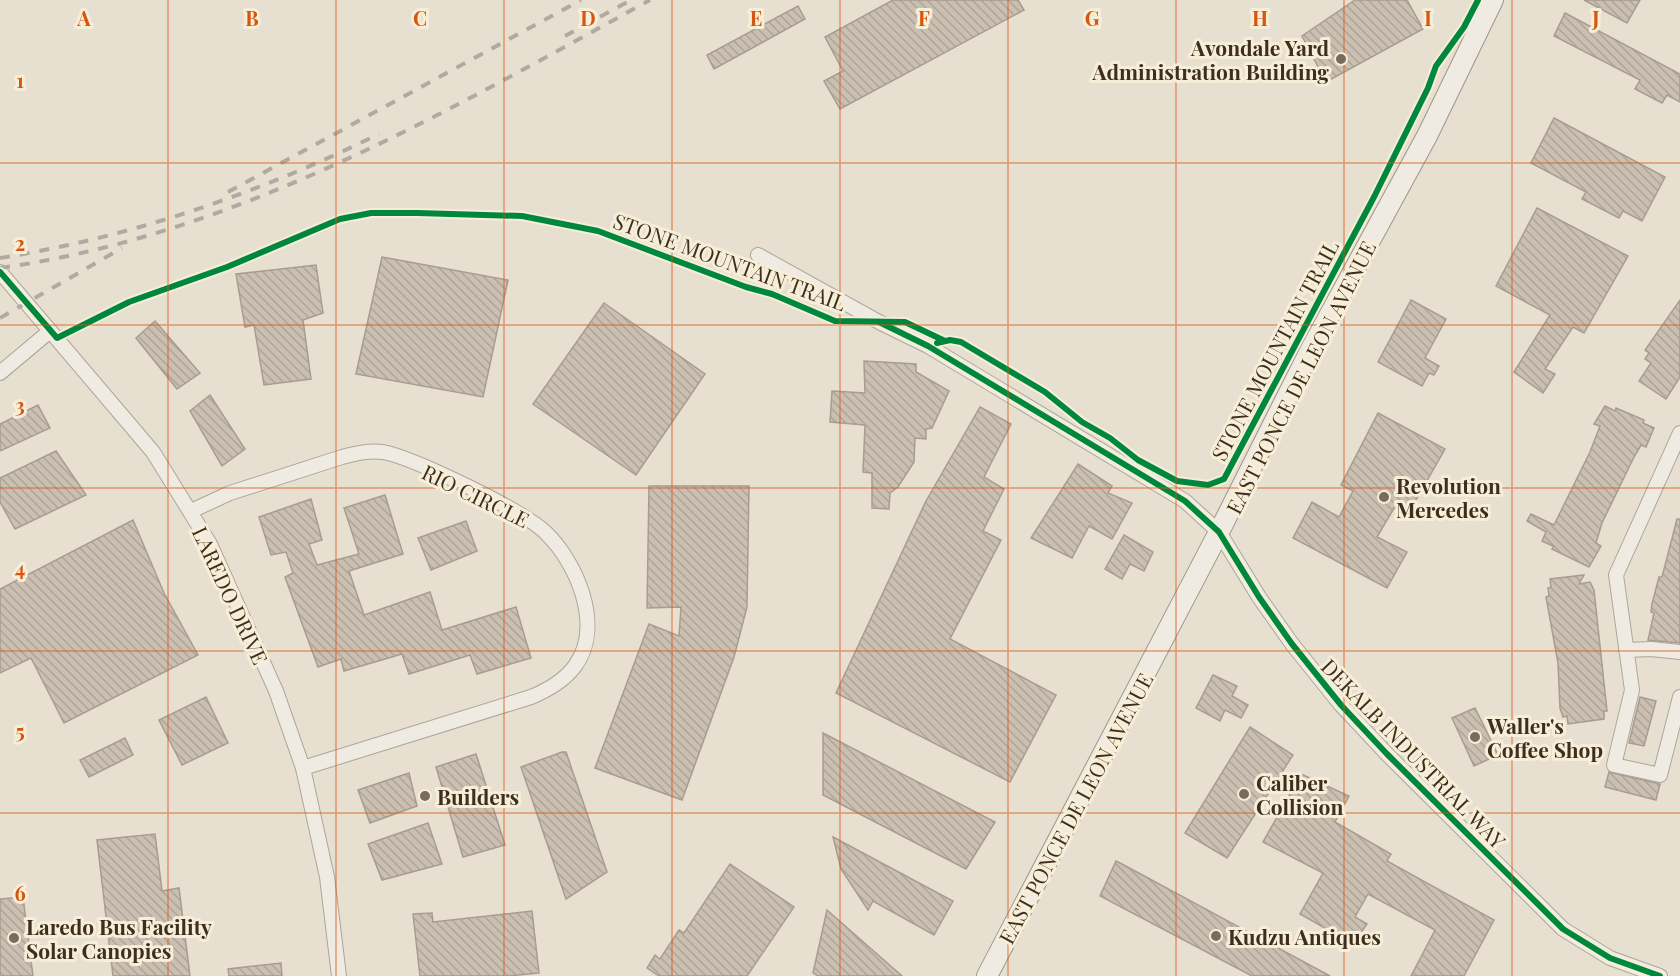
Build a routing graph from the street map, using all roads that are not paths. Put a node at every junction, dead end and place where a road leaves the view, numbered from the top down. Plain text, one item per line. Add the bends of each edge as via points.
1 (1493, 0) edge
2 (758, 255) dead end
3 (0, 272) edge
4 (50, 331) junction
5 (0, 373) edge
6 (1680, 433) edge
7 (191, 511) junction
8 (1219, 532) junction
9 (1626, 650) junction
10 (1680, 652) edge
11 (1680, 697) edge
12 (303, 768) junction
13 (339, 976) edge
14 (987, 976) edge
15 (1660, 976) edge

1 - 8 main road, EAST PONCE DE LEON AVENUE via 1427,136 1311,349
2 - 8 street, DEKALB INDUSTRIAL WAY via 928,345 1185,501
3 - 4 street, LAREDO DRIVE
4 - 5 street
4 - 7 street, LAREDO DRIVE via 126,418
6 - 9 street via 1616,575
7 - 12 street, LAREDO DRIVE via 243,615
7 - 12 street, RIO CIRCLE via 230,493 342,457 383,452 523,515 558,547 578,581 586,614 586,640 576,666 558,683 531,697
8 - 14 main road, EAST PONCE DE LEON AVENUE
8 - 15 street, DEKALB INDUSTRIAL WAY via 1314,674 1380,748 1563,928 1610,958
9 - 10 street
9 - 11 street via 1632,690 1614,765 1660,775
12 - 13 street, LAREDO DRIVE via 327,877

